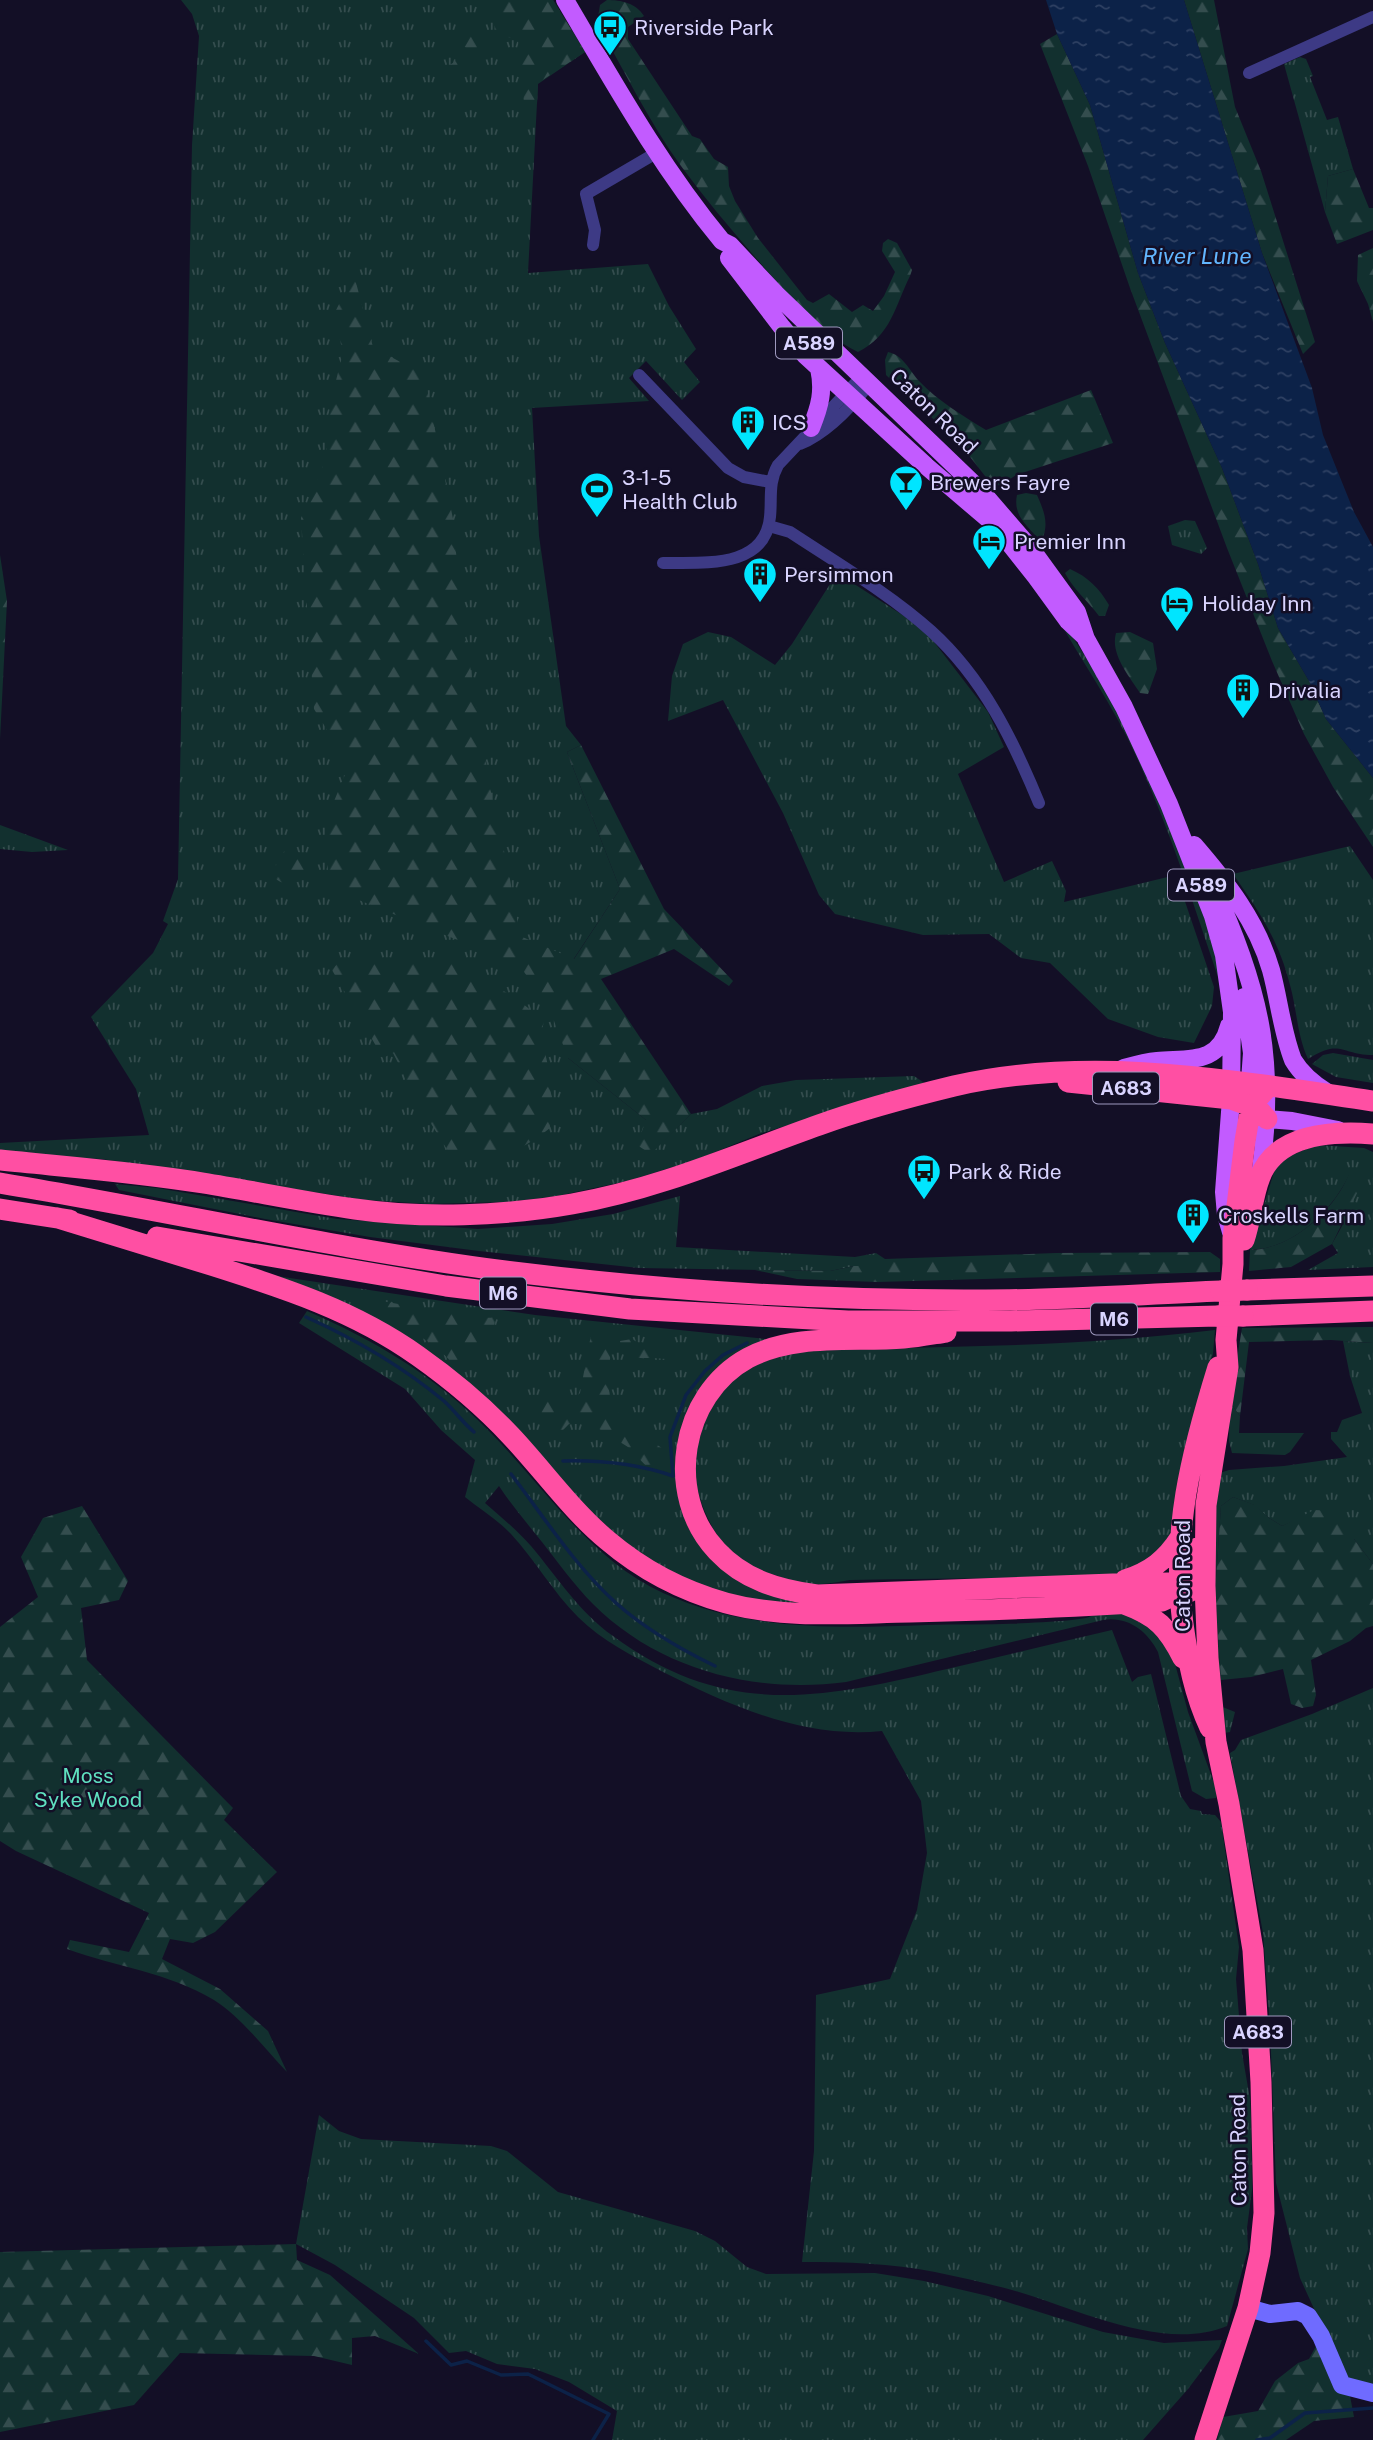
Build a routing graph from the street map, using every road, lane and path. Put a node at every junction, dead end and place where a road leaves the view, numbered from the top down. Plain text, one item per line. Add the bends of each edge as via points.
1 (565, 0) edge
2 (1373, 17) edge
3 (1250, 73) dead end
4 (656, 153) junction
5 (722, 241) junction
6 (593, 245) dead end
7 (819, 368) junction
8 (639, 375) dead end
9 (858, 389) junction
10 (811, 428) junction
11 (793, 447) junction
12 (770, 482) junction
13 (988, 509) junction
14 (769, 526) junction
15 (663, 564) dead end
16 (1039, 803) dead end
17 (1169, 804) junction
18 (1194, 845) junction
19 (1232, 1012) junction
20 (1118, 1070) junction
21 (1021, 1075) junction
22 (1333, 1095) junction
23 (1247, 1101) junction
24 (1373, 1101) edge
25 (1348, 1132) junction
26 (1373, 1134) edge
27 (0, 1160) edge
28 (1260, 1175) junction
29 (0, 1183) edge
30 (0, 1209) edge
31 (58, 1218) junction
32 (1233, 1264) junction
33 (1373, 1286) edge
34 (1373, 1311) edge
35 (1011, 1321) junction
36 (1226, 1340) junction
37 (1206, 1505) junction
38 (1180, 1538) junction
39 (1113, 1584) junction
40 (1180, 1588) junction
41 (1122, 1604) junction
42 (1205, 1611) junction
43 (1189, 1670) junction
44 (1216, 1742) junction
45 (1248, 2308) junction
46 (1373, 2393) edge
47 (1205, 2440) edge

1 - 4 main road, Caton Road / A589
2 - 3 street
4 - 5 main road, Caton Road / A589
4 - 6 street via 586,194 595,230
5 - 7 main road, Caton Road / A589 via 723,250 780,327
5 - 9 main road, Caton Road / A589 via 776,293 784,315 805,339
7 - 9 main road, Caton Road / A589
7 - 10 main road via 822,400
8 - 12 street via 728,468
9 - 10 street
9 - 11 street via 811,440
9 - 13 main road, Caton Road / A589 via 963,472
9 - 13 main road, Caton Road / A589 via 934,460 943,480
10 - 11 street
11 - 12 street
12 - 14 street
13 - 17 main road, Caton Road / A589 via 1068,621 1086,639
14 - 15 street via 762,543 750,553
14 - 16 street via 790,532 933,633 993,707
17 - 18 main road, Caton Road / A589
17 - 19 main road, Caton Road / A589 via 1213,916
18 - 22 main road via 1228,884 1261,944 1293,1060 1313,1084
18 - 23 main road, Caton Road / A589 via 1241,951 1257,1003 1264,1044
19 - 20 main road via 1221,1045 1211,1053
19 - 23 main road, Caton Road / A589
20 - 21 highway, A683
20 - 23 highway, A683
21 - 23 highway, A683
21 - 27 highway, A683 via 954,1086 873,1108 631,1191 505,1212 358,1210 200,1182
22 - 23 highway, A683
22 - 24 highway, A683
23 - 25 main road, A683 via 1308,1124
23 - 28 main road, Caton Road / A589
23 - 32 highway, Caton Road / A683
25 - 26 highway, A683
25 - 28 highway, Caton Road / A683 via 1312,1136 1281,1151
28 - 32 highway, Caton Road / A683 via 1245,1238
29 - 33 highway, M6, bridge via 369,1251 721,1292 987,1300
30 - 31 highway, M6
31 - 35 highway, M6 via 433,1284 630,1309 848,1321
31 - 41 highway via 291,1290 370,1326 461,1388 607,1540 639,1564 701,1594 728,1603 824,1614
32 - 36 highway, Caton Road / A683
34 - 35 highway, M6, bridge
35 - 39 highway via 906,1338 783,1344 747,1359 717,1383 693,1422 685,1451 692,1508 708,1540 731,1564 774,1588 794,1592 817,1595
36 - 37 highway, Caton Road / A683 via 1227,1377
36 - 38 highway, Caton Road / A683 via 1190,1462
37 - 40 highway via 1190,1577
37 - 42 highway, Caton Road / A683
38 - 39 highway via 1153,1568
38 - 40 highway, Caton Road / A683
39 - 40 highway
40 - 41 highway via 1162,1601
40 - 42 highway
40 - 43 highway, Caton Road / A683
41 - 43 highway via 1143,1611 1165,1628
42 - 44 highway, Caton Road / A683
43 - 44 highway, Caton Road / A683
44 - 45 highway, Caton Road / A683 via 1248,1912 1256,1997 1264,2179 1262,2233
45 - 46 street via 1270,2314 1298,2311 1308,2316 1342,2385
45 - 47 highway, Caton Road / A683

